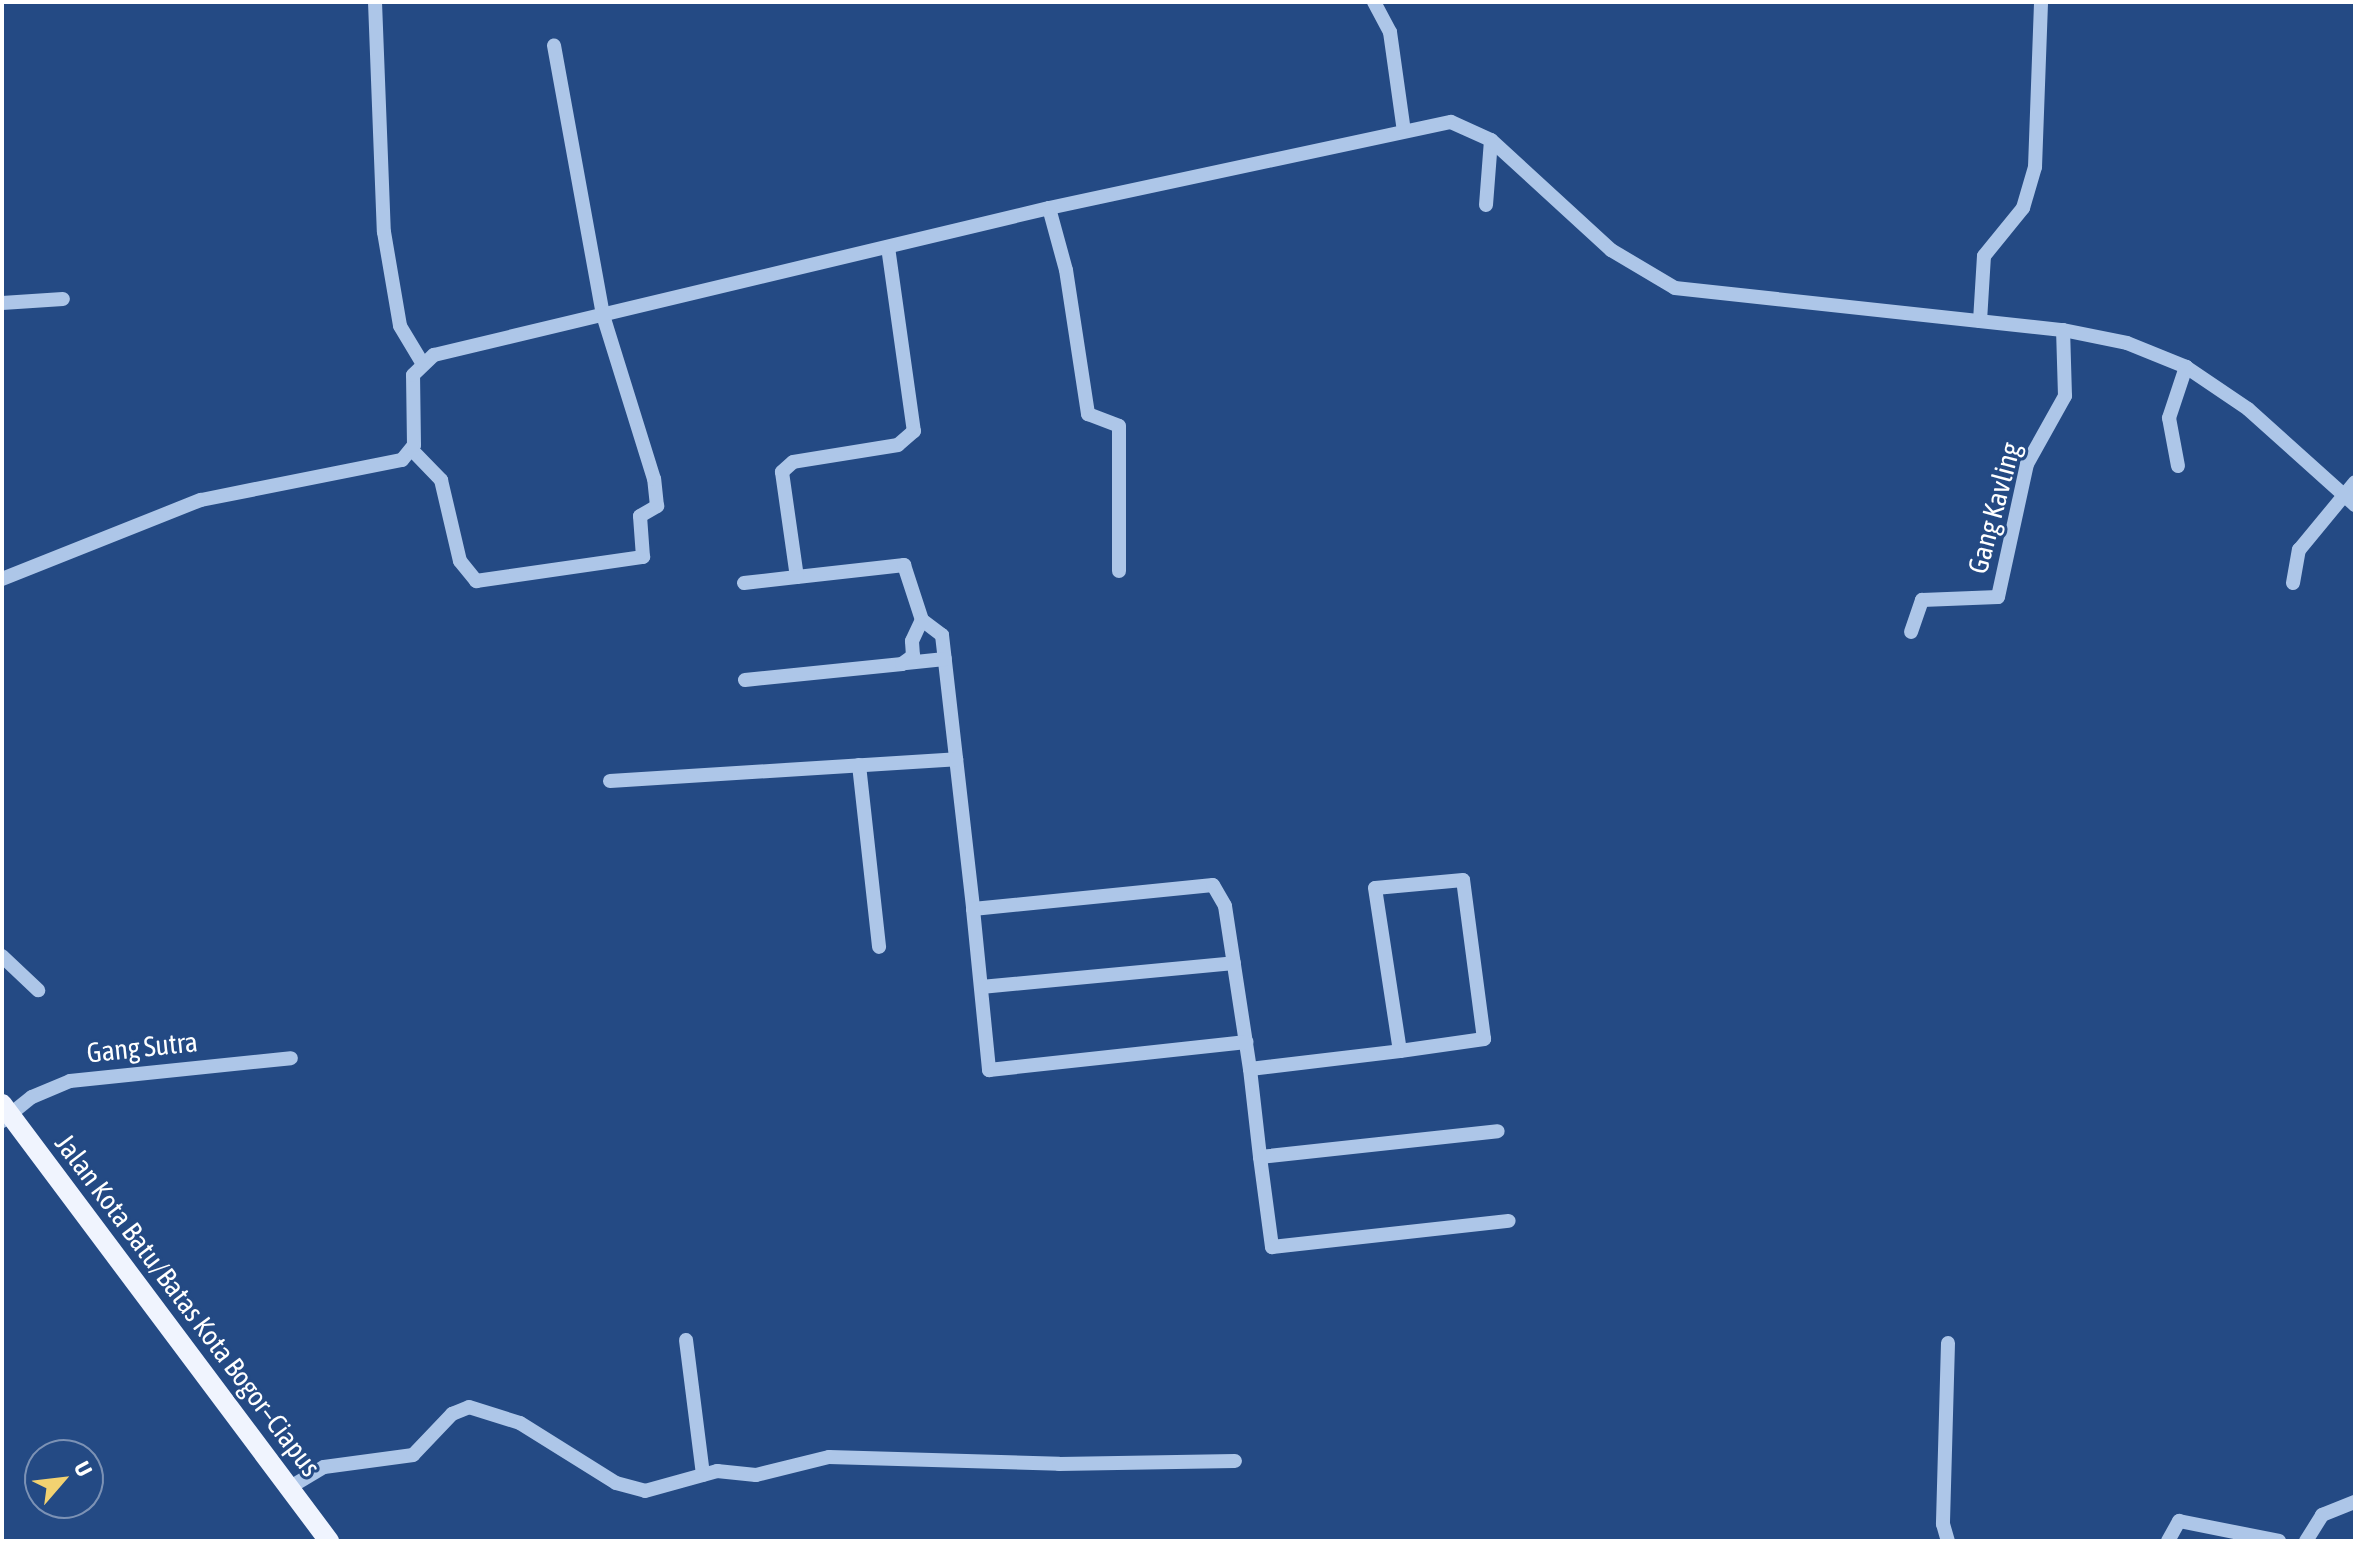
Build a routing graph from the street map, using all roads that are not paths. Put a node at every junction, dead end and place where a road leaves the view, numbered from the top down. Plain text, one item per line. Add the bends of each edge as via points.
1 (375, 2) edge
2 (1374, 2) edge
3 (2041, 2) edge
4 (554, 45) dead end
5 (1404, 131) junction
6 (1491, 140) junction
7 (1486, 205) dead end
8 (1049, 208) junction
9 (888, 247) junction
10 (63, 299) dead end
11 (2, 303) edge
12 (603, 315) junction
13 (1980, 321) junction
14 (2063, 330) junction
15 (421, 361) junction
16 (2186, 367) junction
17 (412, 450) junction
18 (2178, 466) dead end
19 (2355, 482) edge
20 (2343, 493) junction
21 (2355, 505) edge
22 (1119, 571) dead end
23 (797, 577) junction
24 (2, 579) edge
25 (744, 583) dead end
26 (2293, 583) dead end
27 (922, 620) junction
28 (1911, 632) dead end
29 (945, 659) junction
30 (902, 664) junction
31 (745, 680) dead end
32 (956, 759) junction
33 (859, 765) junction
34 (610, 781) dead end
35 (973, 909) junction
36 (879, 947) dead end
37 (2, 956) edge
38 (1234, 963) junction
39 (981, 987) junction
40 (38, 990) dead end
41 (1246, 1042) junction
42 (1400, 1051) junction
43 (291, 1058) dead end
44 (1250, 1069) junction
45 (4, 1114) edge
46 (1498, 1131) dead end
47 (1260, 1157) junction
48 (1509, 1221) dead end
49 (686, 1340) dead end
50 (1948, 1343) dead end
51 (1235, 1461) dead end
52 (703, 1475) junction
53 (292, 1486) junction
54 (2355, 1502) edge
55 (329, 1541) edge
56 (1948, 1541) edge
57 (2168, 1541) edge
58 (2279, 1541) edge
59 (2306, 1541) edge

1 - 15 street via 384,232 400,326
2 - 5 street via 1390,32
3 - 13 street via 2035,167 2023,208 1984,256
4 - 12 street
5 - 6 street via 1463,123
5 - 8 street
6 - 7 street
6 - 13 street via 1611,250 1675,288
8 - 9 street
8 - 22 street via 1066,270 1088,416 1119,424
9 - 12 street
9 - 23 street via 914,431 898,445 793,462 782,472
10 - 11 street
12 - 15 street
12 - 17 street via 654,479 657,506 640,516 642,558 476,581 460,561 441,480
13 - 14 street
14 - 16 street via 2127,343
14 - 28 street, Gang Kavling via 2065,396 2027,464 1998,597 1922,600
15 - 17 street via 413,375
16 - 18 street via 2169,418
16 - 20 street via 2279,432
17 - 24 street via 394,463 201,500
19 - 20 street
20 - 21 street
20 - 26 street via 2299,550
23 - 25 street
23 - 27 street via 904,565
27 - 29 street via 942,635
27 - 30 street via 912,641 913,656
29 - 30 street
29 - 32 street
30 - 31 street
32 - 33 street
32 - 35 street
33 - 34 street
33 - 36 street
35 - 38 street via 1213,885 1225,906
35 - 39 street
37 - 40 street
38 - 39 street
38 - 41 street
39 - 41 street via 989,1070
41 - 44 street
42 - 42 street via 1375,888 1463,880 1484,1039
42 - 44 street
43 - 45 street, Gang Sutra via 70,1081
44 - 47 street
45 - 53 main road, Jalan Kota Batu/Batas Kota Bogor–Ciapus
46 - 47 street
47 - 48 street via 1272,1247
49 - 52 street
50 - 56 street via 1943,1524
51 - 52 street via 1059,1464 829,1457 770,1473
52 - 53 street via 656,1490 632,1490 520,1423 469,1407 452,1414 413,1455 324,1467
53 - 55 main road, Jalan Kota Batu/Batas Kota Bogor–Ciapus
54 - 59 street via 2322,1515
57 - 58 street via 2179,1521

